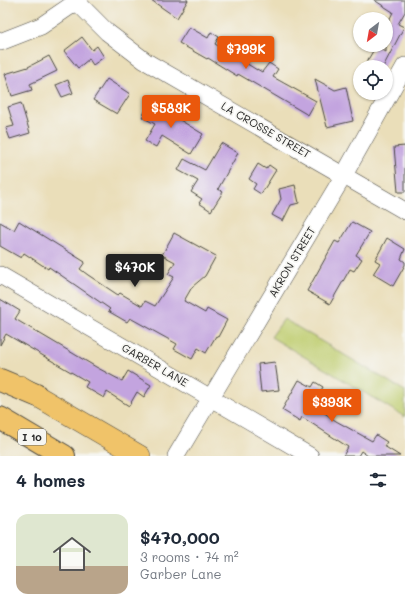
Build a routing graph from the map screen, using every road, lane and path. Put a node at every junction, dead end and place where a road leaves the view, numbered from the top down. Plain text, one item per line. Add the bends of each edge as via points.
1 (75, 1) edge
2 (0, 42) edge
3 (405, 66) edge
4 (344, 175) junction
5 (405, 210) edge
6 (0, 275) edge
7 (0, 374) edge
8 (0, 380) edge
9 (36, 396) junction
10 (210, 398) junction
11 (0, 418) edge
12 (64, 456) edge
13 (140, 456) edge
14 (176, 456) edge
15 (310, 456) edge

1 - 2 street via 41,26
1 - 4 street, LA CROSSE STREET via 107,32 145,61
3 - 4 street, AKRON STREET
4 - 5 street, LA CROSSE STREET
4 - 10 street, AKRON STREET
6 - 10 street, GARBER LANE
7 - 9 main road
8 - 9 highway
9 - 13 main road
10 - 14 street, AKRON STREET
10 - 15 street, GARBER LANE
11 - 12 highway, I 10

